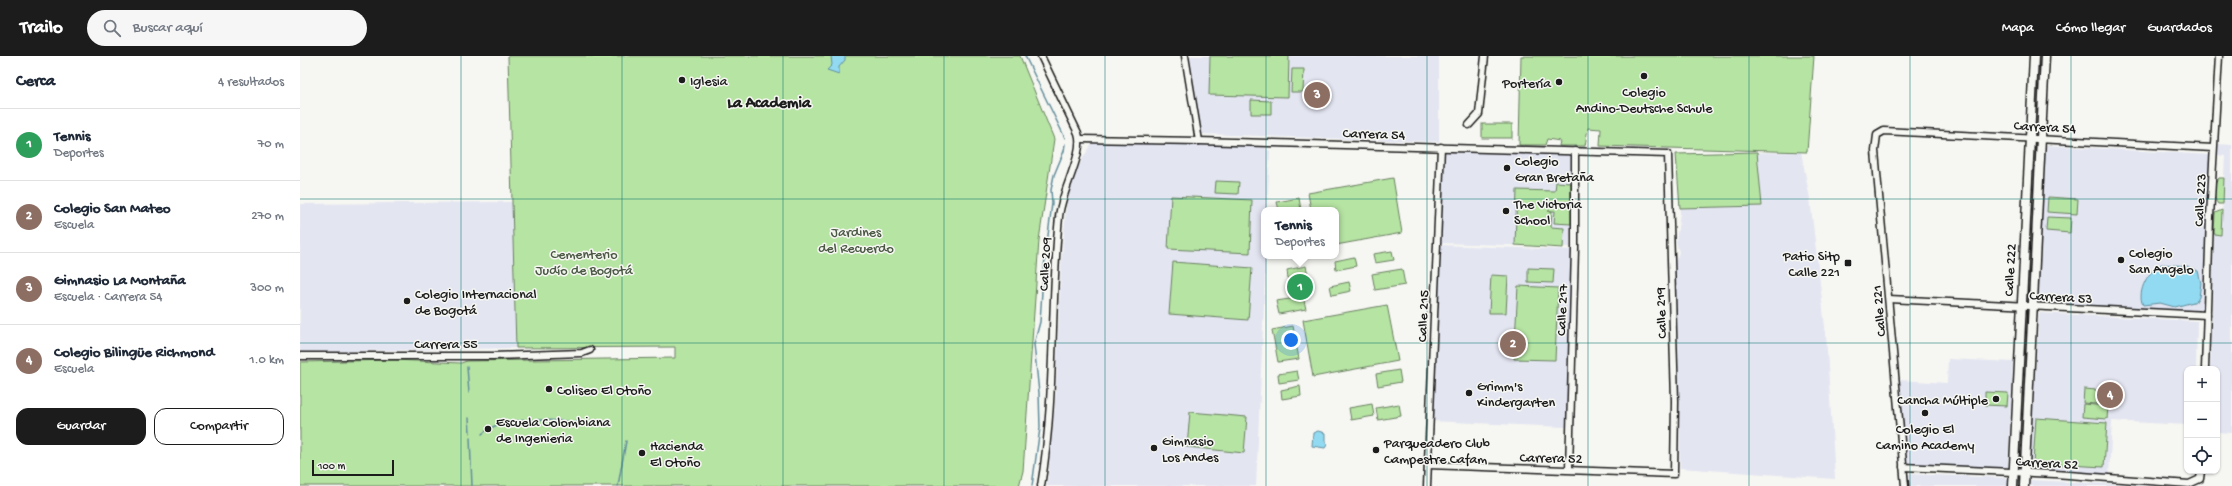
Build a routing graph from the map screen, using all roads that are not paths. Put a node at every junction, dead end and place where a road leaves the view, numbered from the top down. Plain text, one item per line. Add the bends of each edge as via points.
1 (1041, 56) edge
2 (1185, 56) edge
3 (1485, 56) edge
4 (2034, 56) edge
5 (2045, 56) edge
6 (2219, 56) edge
7 (1469, 126) dead end
8 (1877, 134) joint
9 (2029, 138) junction
10 (1080, 139) junction
11 (2041, 139) junction
12 (1199, 140) junction
13 (1441, 147) junction
14 (2213, 148) junction
15 (1575, 151) junction
16 (1667, 153) joint
17 (1889, 299) junction
18 (2020, 306) junction
19 (2033, 306) junction
20 (2207, 316) junction
21 (590, 350) dead end
22 (300, 356) edge
23 (2205, 366) edge
24 (1428, 465) junction
25 (1903, 467) junction
26 (1569, 469) junction
27 (2014, 472) junction
28 (2025, 473) junction
29 (1674, 474) joint
30 (2201, 474) edge
31 (1041, 486) edge
32 (1427, 486) edge
33 (1905, 486) edge
34 (2013, 486) edge
35 (2024, 486) edge

1 - 10 street
2 - 12 street
3 - 7 street via 1479,114
4 - 9 street, Calle 222
5 - 11 street, Calle 222
6 - 14 street, Calle 223
8 - 9 street, Carrera 54 via 1884,131
8 - 17 street, Calle 221 via 1875,151
9 - 11 street, Carrera 54
9 - 18 street, Calle 222
10 - 12 street, Carrera 54
10 - 31 street, Calle 209 via 1079,152 1060,207 1049,423
11 - 14 street, Carrera 54
11 - 19 street, Calle 222
12 - 13 street, Carrera 54
13 - 15 street, Carrera 54
13 - 24 street, Calle 215
14 - 20 street, Calle 223
15 - 16 street, Carrera 54
15 - 26 street, Calle 217
16 - 29 street, Calle 219 via 1674,380
17 - 18 street, Carrera 53
17 - 25 street, Calle 221
18 - 19 street, Carrera 53
18 - 27 street, Calle 222
19 - 20 street, Carrera 53
19 - 28 street, Calle 222
20 - 23 street, Calle 223
21 - 22 street, Carrera 55 via 582,353 493,356
24 - 26 street, Carrera 52
24 - 32 street, Calle 215
25 - 27 street, Carrera 52
25 - 33 street, Calle 221
26 - 29 street, Carrera 52
27 - 28 street, Carrera 52
27 - 34 street, Calle 222
28 - 30 street, Carrera 52 via 2189,484 2200,479
28 - 35 street, Calle 222

